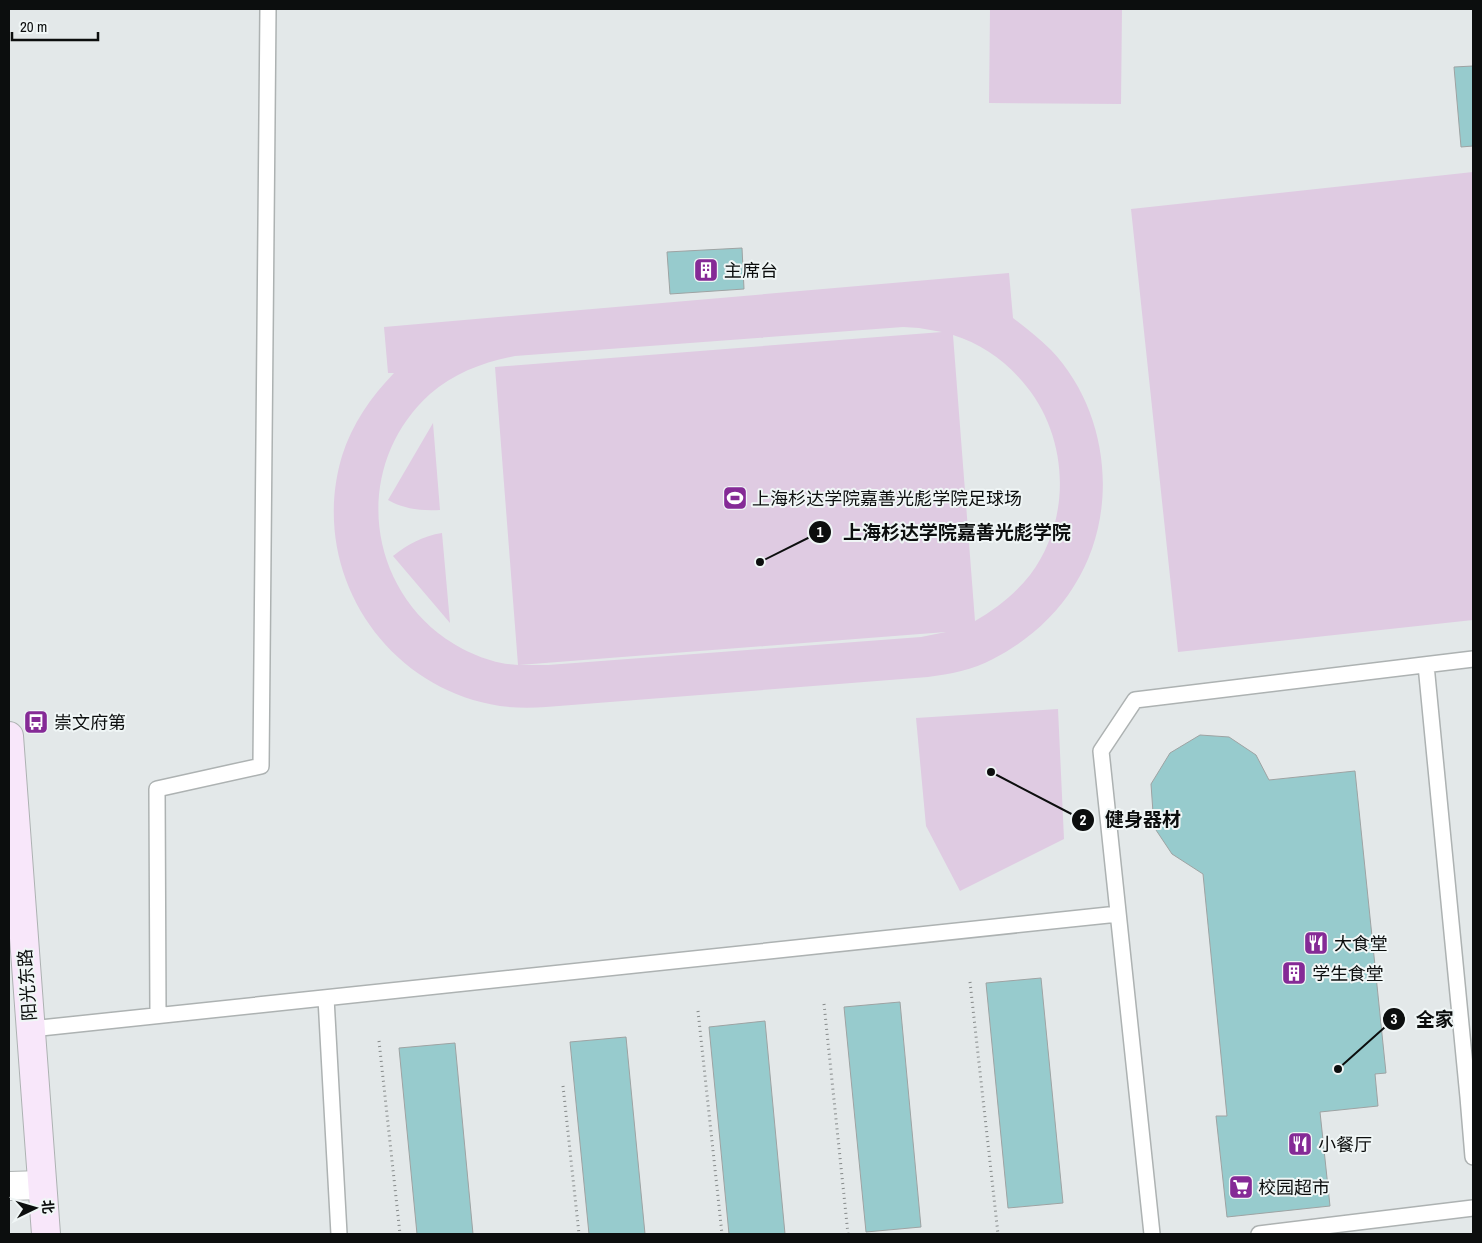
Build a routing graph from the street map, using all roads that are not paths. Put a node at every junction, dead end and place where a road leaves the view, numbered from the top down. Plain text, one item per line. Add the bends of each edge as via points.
1 (268, 9) edge
2 (1473, 660) edge
3 (1426, 665) junction
4 (9, 736) edge
5 (1118, 914) junction
6 (326, 998) junction
7 (158, 1016) junction
8 (31, 1029) junction
9 (1470, 1097) edge
10 (1473, 1157) edge
11 (42, 1185) junction
12 (9, 1186) edge
13 (1473, 1208) edge
14 (46, 1234) edge
15 (339, 1234) edge
16 (1152, 1234) edge
17 (1259, 1234) edge

1 - 7 lane via 261,766 157,789
2 - 3 lane
3 - 5 lane via 1135,700 1101,751
3 - 9 lane
4 - 8 main road, 阳光东路
5 - 6 lane
5 - 16 lane
6 - 7 lane
6 - 15 lane
7 - 8 lane
8 - 11 main road, 阳光东路
9 - 10 lane
11 - 12 street
11 - 14 main road, 阳光东路
13 - 17 lane

